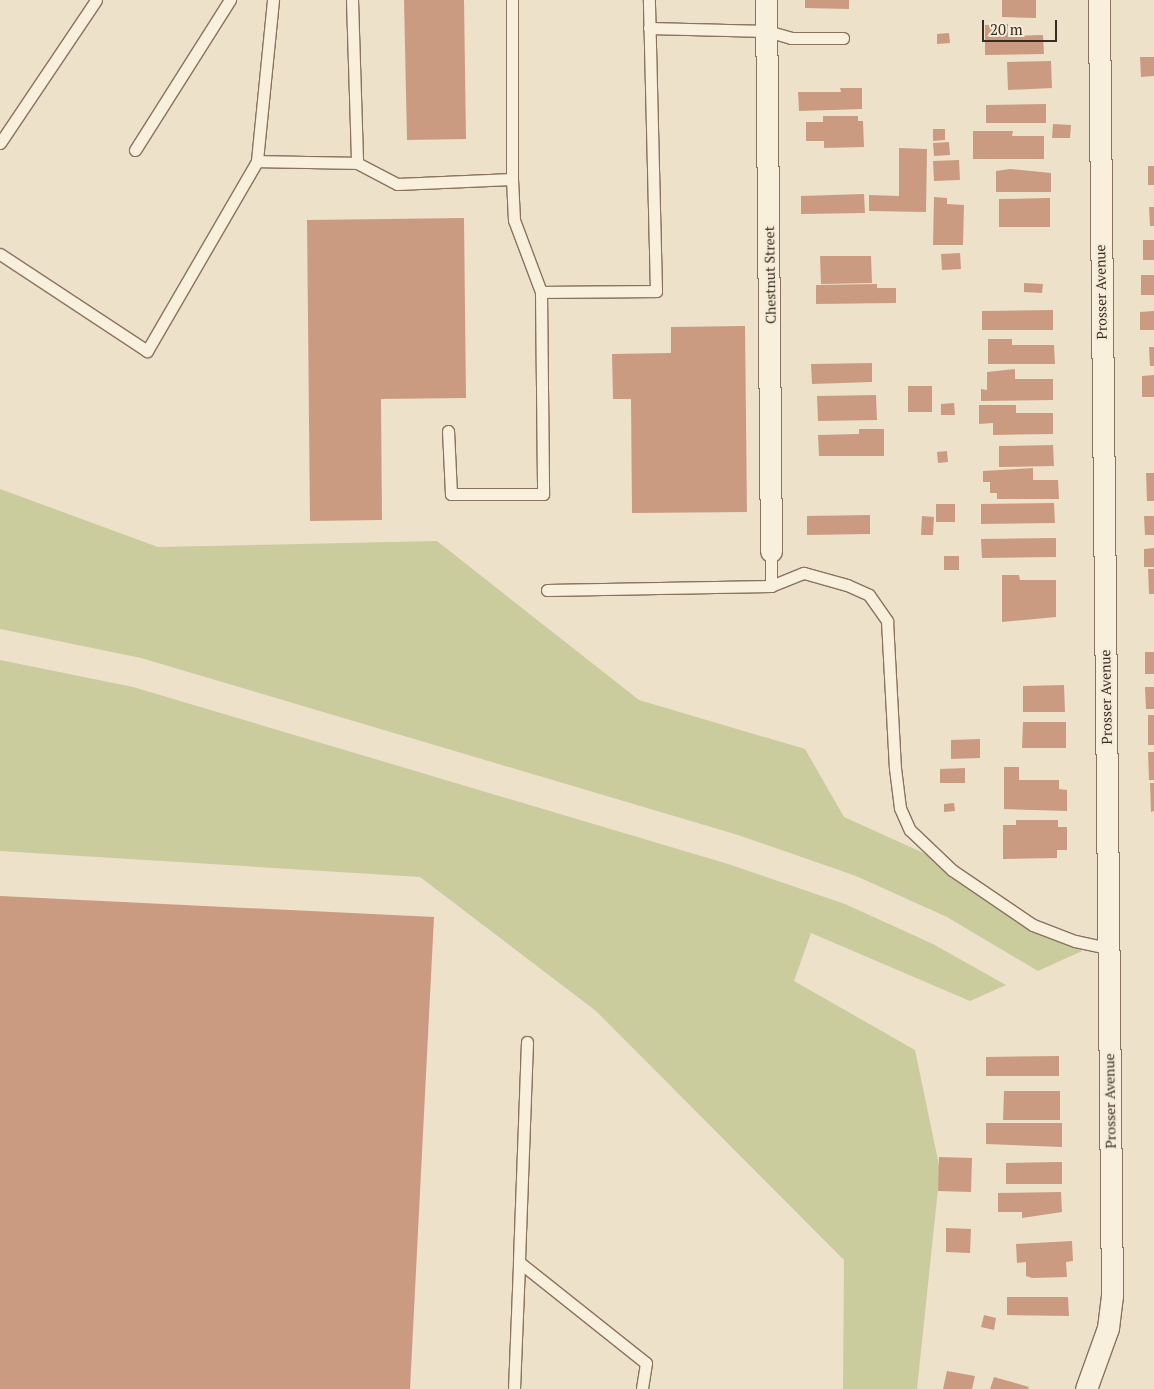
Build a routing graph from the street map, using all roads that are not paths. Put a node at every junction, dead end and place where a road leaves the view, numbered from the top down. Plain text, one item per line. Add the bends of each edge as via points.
1 (96, 0) edge
2 (230, 0) edge
3 (273, 0) edge
4 (352, 0) edge
5 (512, 0) edge
6 (649, 0) edge
7 (766, 0) edge
8 (1099, 0) edge
9 (649, 28) junction
10 (767, 31) junction
11 (843, 38) dead end
12 (0, 143) edge
13 (135, 150) dead end
14 (257, 161) junction
15 (357, 163) junction
16 (512, 179) junction
17 (0, 254) edge
18 (542, 292) junction
19 (448, 431) dead end
20 (771, 551) joint
21 (771, 586) junction
22 (547, 590) dead end
23 (1109, 948) junction
24 (527, 1042) dead end
25 (518, 1262) junction
26 (514, 1389) edge
27 (642, 1389) edge
28 (1086, 1389) edge

1 - 12 lane
2 - 13 lane
3 - 14 lane
4 - 15 lane
5 - 16 lane
6 - 9 lane
7 - 10 street, Chestnut Street
8 - 23 street, Prosser Avenue
9 - 10 lane
9 - 18 lane via 656,291
10 - 11 lane via 790,38
10 - 20 street, Chestnut Street
14 - 15 lane
14 - 17 lane via 147,352
15 - 16 lane via 398,184
16 - 18 lane via 514,220
18 - 19 lane via 543,494 451,494
20 - 21 lane
21 - 22 lane
21 - 23 lane via 804,573 847,585 869,596 887,621 895,768 900,808 910,830 952,870 1033,925 1075,941
23 - 28 street, Prosser Avenue via 1112,1295 1108,1328
24 - 25 lane
25 - 26 lane
25 - 27 lane via 646,1363

